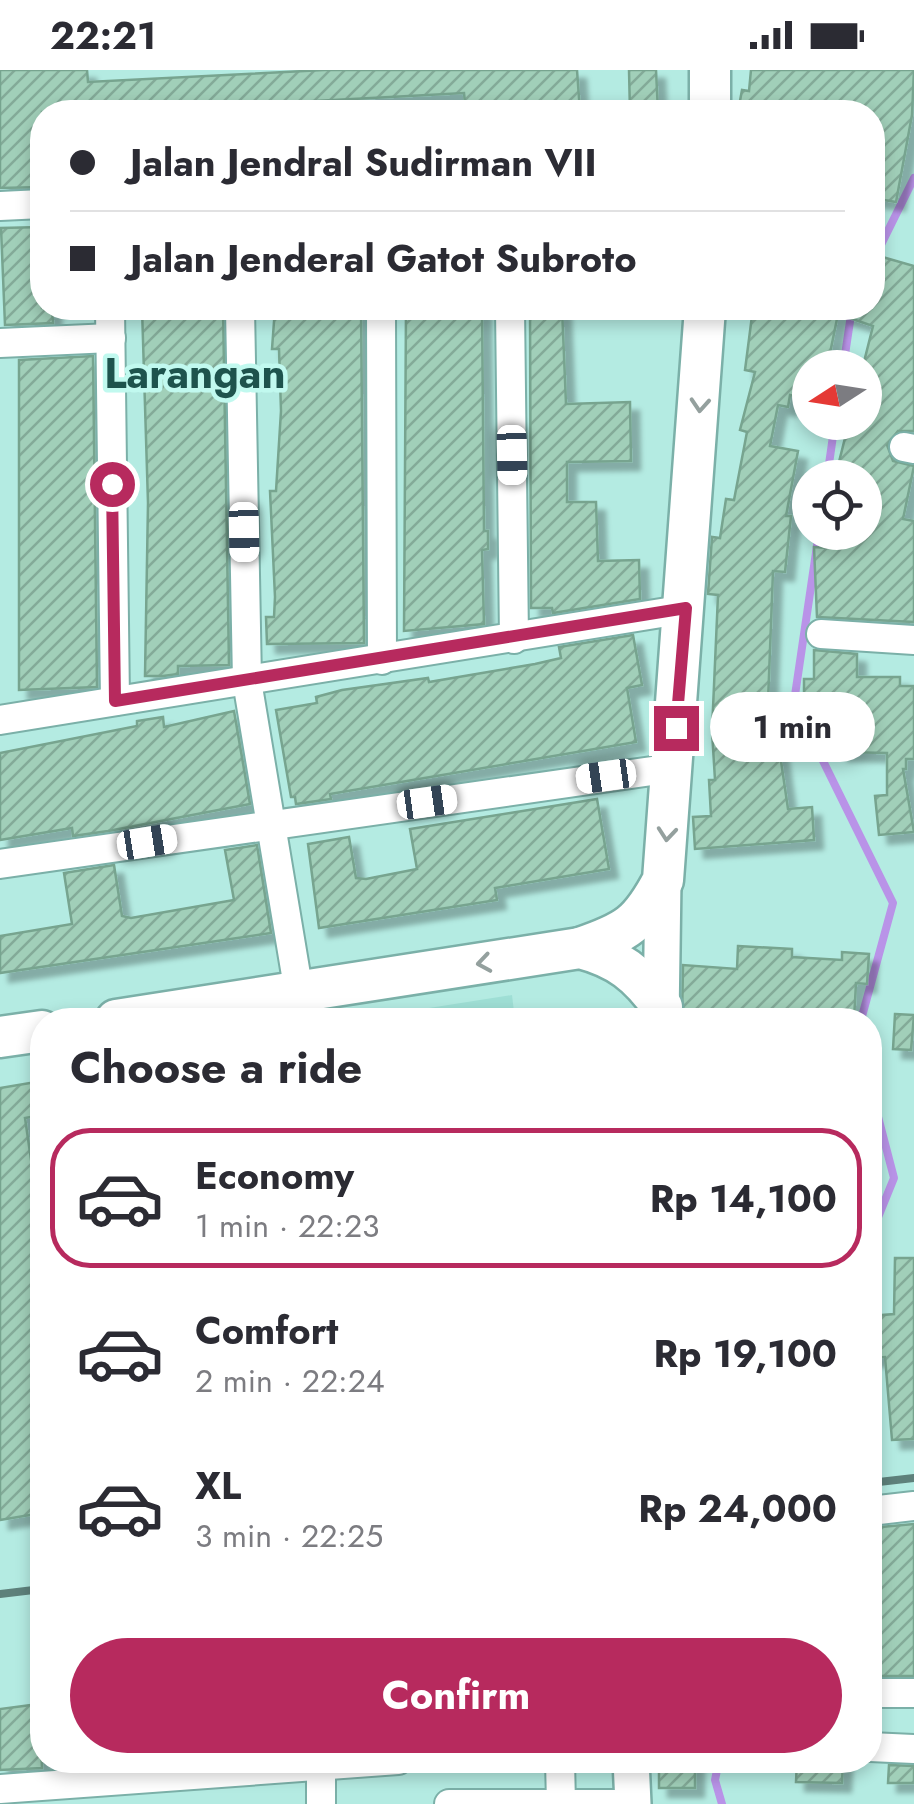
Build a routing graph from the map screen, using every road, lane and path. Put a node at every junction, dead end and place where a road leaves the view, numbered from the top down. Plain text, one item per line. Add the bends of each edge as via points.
1 (710, 70) edge
2 (710, 100) edge
3 (30, 205) edge
4 (0, 206) edge
5 (110, 320) edge
6 (240, 320) edge
7 (381, 320) edge
8 (510, 320) edge
9 (704, 320) edge
10 (110, 338) junction
11 (0, 343) edge
12 (686, 608) junction
13 (821, 634) dead end
14 (514, 640) junction
15 (914, 640) edge
16 (382, 660) junction
17 (247, 681) junction
18 (115, 701) junction
19 (0, 720) edge
20 (673, 768) junction
21 (271, 824) junction
22 (0, 864) edge
23 (663, 880) junction
24 (580, 948) junction
25 (299, 993) junction
26 (197, 1008) edge
27 (659, 1008) edge
28 (662, 1008) edge
29 (30, 1033) edge
30 (0, 1037) edge
31 (914, 1506) edge
32 (882, 1510) edge
33 (882, 1693) edge
34 (914, 1693) edge
35 (882, 1748) edge
36 (914, 1749) edge
37 (223, 1773) edge
38 (321, 1773) edge
39 (560, 1773) edge
40 (632, 1773) edge
41 (0, 1789) edge
42 (561, 1803) edge
43 (321, 1804) edge
44 (449, 1804) edge
45 (633, 1804) edge

1 - 2 highway
3 - 4 street
5 - 10 street
6 - 17 street
7 - 16 street
8 - 14 street
9 -> 12 highway
10 - 11 street
10 - 18 street
12 - 14 street
12 - 20 highway
13 - 15 street
14 - 16 street
16 - 17 street
17 - 18 street
17 - 21 street
18 - 19 street
20 - 21 street
20 -> 23 highway
21 - 22 street
21 - 25 street
23 - 24 highway via 629,928
23 - 28 main road
24 -> 25 highway
24 - 27 highway via 616,958 646,984
25 - 26 highway
29 - 30 highway
31 - 32 street
33 - 34 street
35 - 36 street
37 - 41 street
38 - 43 street
39 - 42 street
40 - 45 main road
42 - 44 street
42 - 45 street

